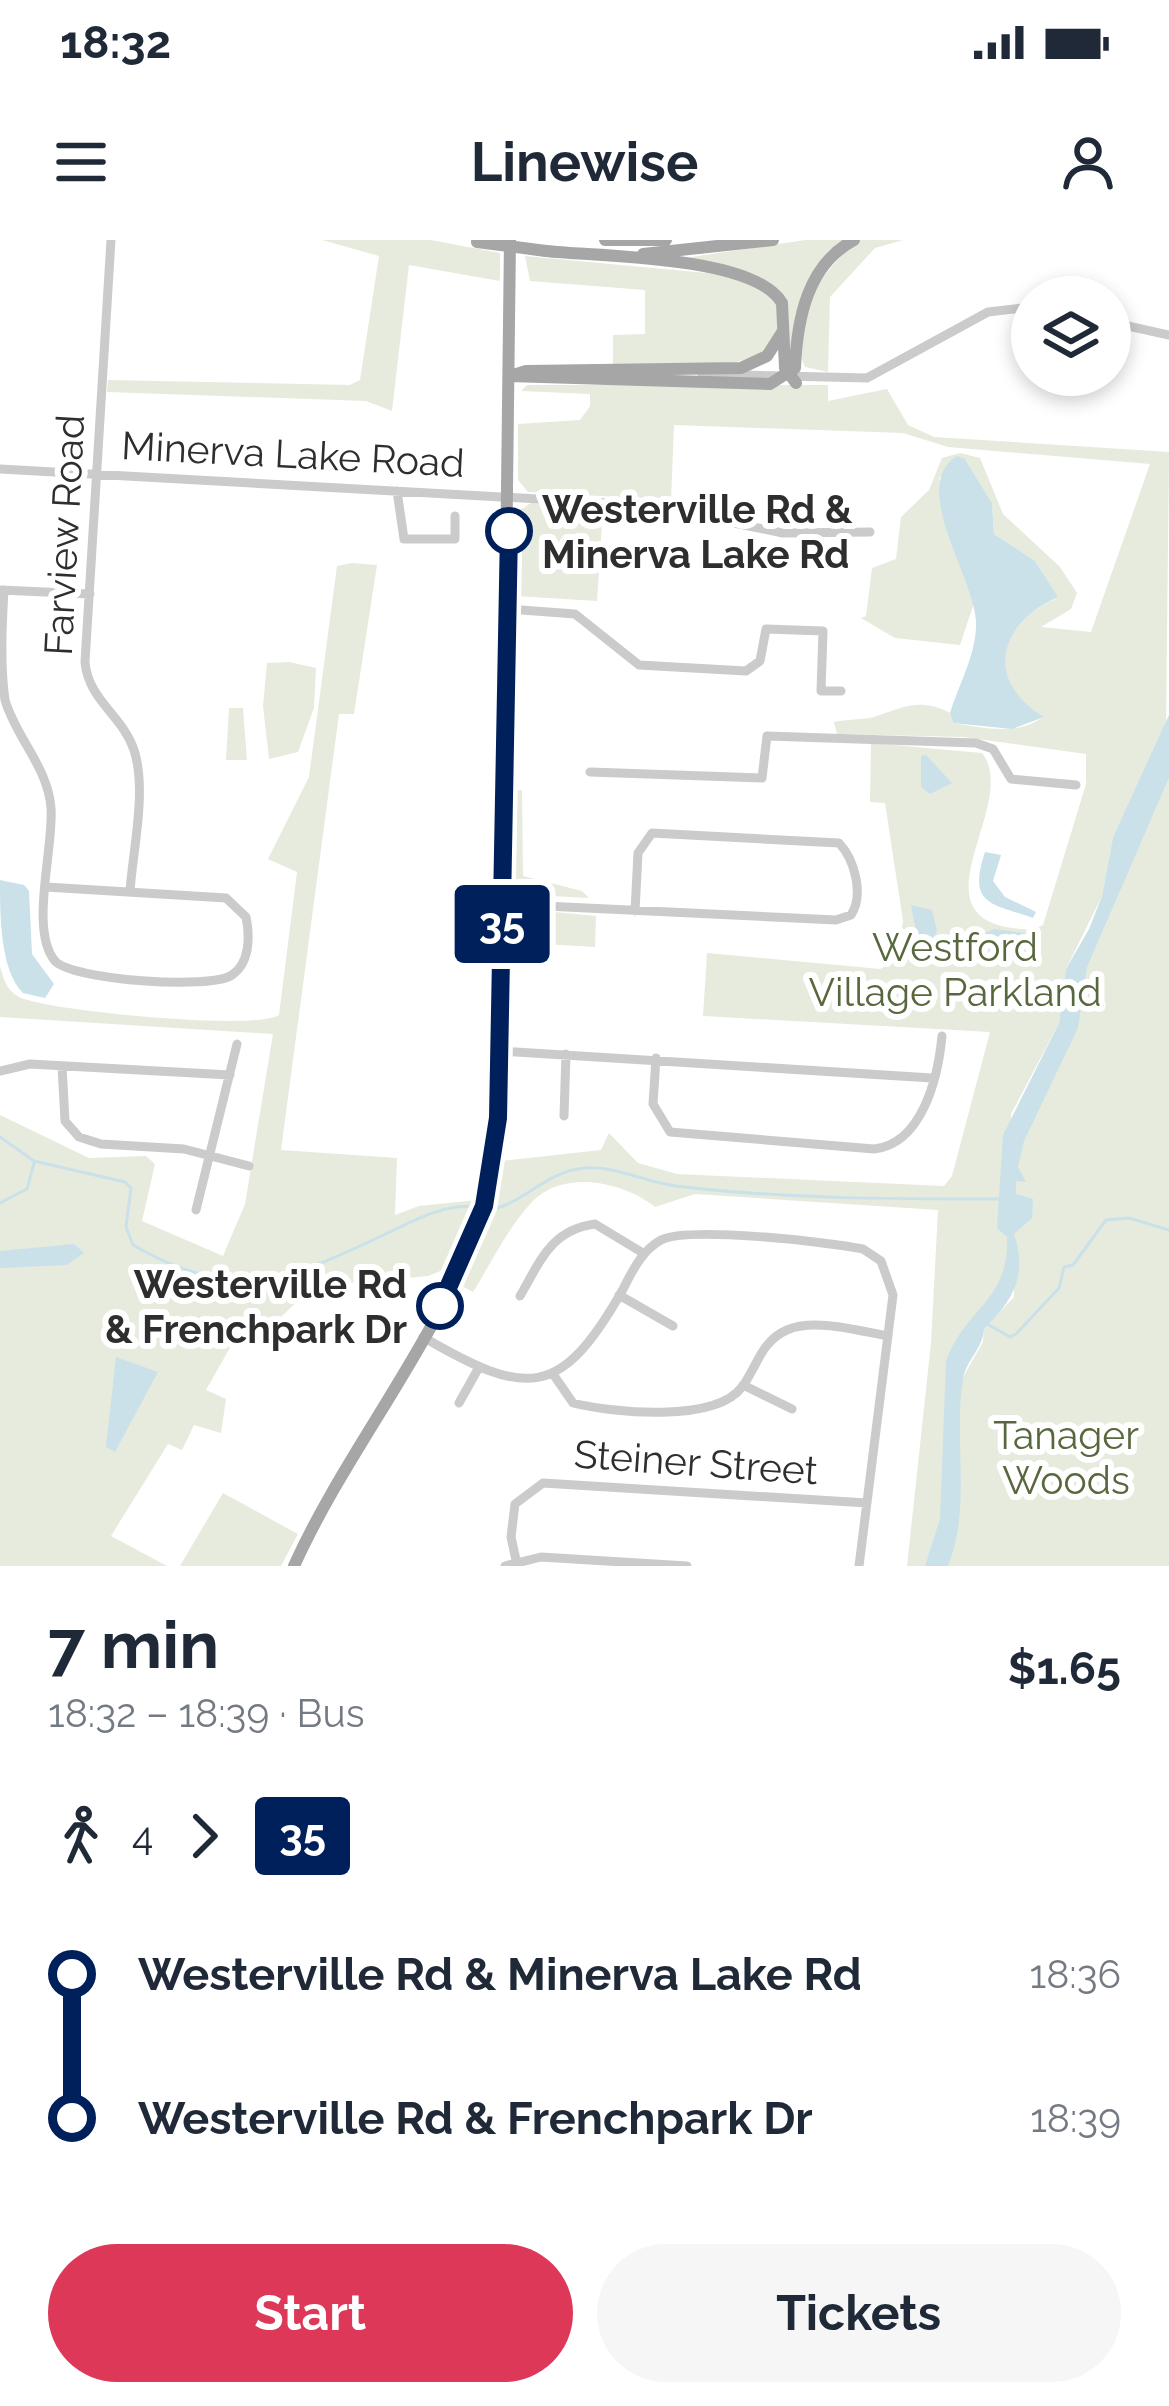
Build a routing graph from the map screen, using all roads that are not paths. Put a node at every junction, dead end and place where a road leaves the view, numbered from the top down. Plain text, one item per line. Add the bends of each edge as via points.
1 (111, 240) edge
2 (468, 240) edge
3 (510, 240) edge
4 (605, 240) edge
5 (667, 240) edge
6 (773, 240) edge
7 (854, 240) edge
8 (477, 242) edge
9 (546, 251) junction
10 (1011, 309) edge
11 (785, 324) junction
12 (1131, 326) edge
13 (1169, 334) edge
14 (638, 373) junction
15 (509, 376) junction
16 (792, 380) junction
17 (0, 469) edge
18 (97, 473) junction
19 (397, 490) junction
20 (510, 496) junction
21 (455, 516) dead end
22 (870, 532) dead end
23 (2, 590) edge
24 (90, 594) junction
25 (507, 609) junction
26 (841, 692) dead end
27 (3, 706) edge
28 (590, 772) dead end
29 (1076, 784) dead end
30 (46, 887) junction
31 (130, 891) junction
32 (502, 904) junction
33 (635, 910) junction
34 (942, 1036) dead end
35 (237, 1044) dead end
36 (500, 1051) junction
37 (566, 1054) junction
38 (656, 1058) junction
39 (62, 1066) junction
40 (0, 1071) edge
41 (230, 1075) junction
42 (932, 1078) junction
43 (564, 1116) dead end
44 (209, 1156) junction
45 (249, 1166) dead end
46 (196, 1210) dead end
47 (643, 1253) junction
48 (619, 1295) junction
49 (520, 1296) dead end
50 (673, 1326) dead end
51 (888, 1336) junction
52 (423, 1337) junction
53 (478, 1369) junction
54 (553, 1374) junction
55 (743, 1385) junction
56 (459, 1403) dead end
57 (792, 1409) dead end
58 (867, 1503) junction
59 (516, 1560) junction
60 (293, 1564) edge
61 (505, 1566) edge
62 (687, 1566) edge
63 (859, 1566) edge

1 - 18 street, Farview Road
2 - 8 main road
3 - 15 main road
4 - 5 main road
6 - 9 main road via 651,254
7 - 16 main road via 811,284
8 - 9 main road, bridge
9 - 11 main road via 753,277 779,297
10 - 16 street via 988,312 874,376
11 - 14 main road via 773,351 748,366
11 - 16 main road
12 - 13 street
14 - 15 main road
14 - 16 street
15 - 16 main road
15 - 20 main road
17 - 18 street, Minerva Lake Road
18 - 19 street, Minerva Lake Road
18 - 24 street, Farview Road
19 - 20 street, Minerva Lake Road
19 - 21 street via 404,539 455,539
20 - 22 street, Minerva Lake Road via 646,505 783,533
20 - 25 main road
23 - 24 street
23 - 27 street
24 - 31 street, Farview Road via 88,682 126,732 137,766
25 - 26 street via 574,614 646,666 753,669 770,628 824,631 821,691
25 - 32 main road
27 - 30 street via 47,786
28 - 29 street via 761,778 766,736 857,735 976,743 993,749 1011,779
30 - 31 street
30 - 31 street via 44,939 69,972 212,982 242,965 248,924 234,902
32 - 33 street
32 - 36 main road
33 - 33 street via 646,836 839,843 858,894 851,916 836,920
34 - 42 street
35 - 41 street
36 - 37 street
36 - 52 main road via 485,1202
37 - 38 street
37 - 43 street
38 - 42 street
38 - 42 street via 653,1104 670,1132 874,1149 902,1141 918,1122
39 - 40 street
39 - 41 street
39 - 44 street via 64,1120 80,1137
41 - 44 street
44 - 45 street
44 - 46 street
47 - 48 street
47 - 49 street via 595,1223 569,1228 549,1245
47 - 51 street via 660,1240 695,1234 842,1245 881,1262 893,1295
48 - 50 street
48 - 54 street via 594,1340
51 - 55 street via 789,1329 764,1347
51 - 58 street
52 - 53 street
52 - 60 main road
53 - 54 street via 527,1380
53 - 56 street
54 - 55 street via 564,1396 583,1406 693,1412 716,1408
55 - 57 street
58 - 59 street, Steiner Street via 543,1483 515,1504
58 - 63 street
59 - 61 street
59 - 62 street

